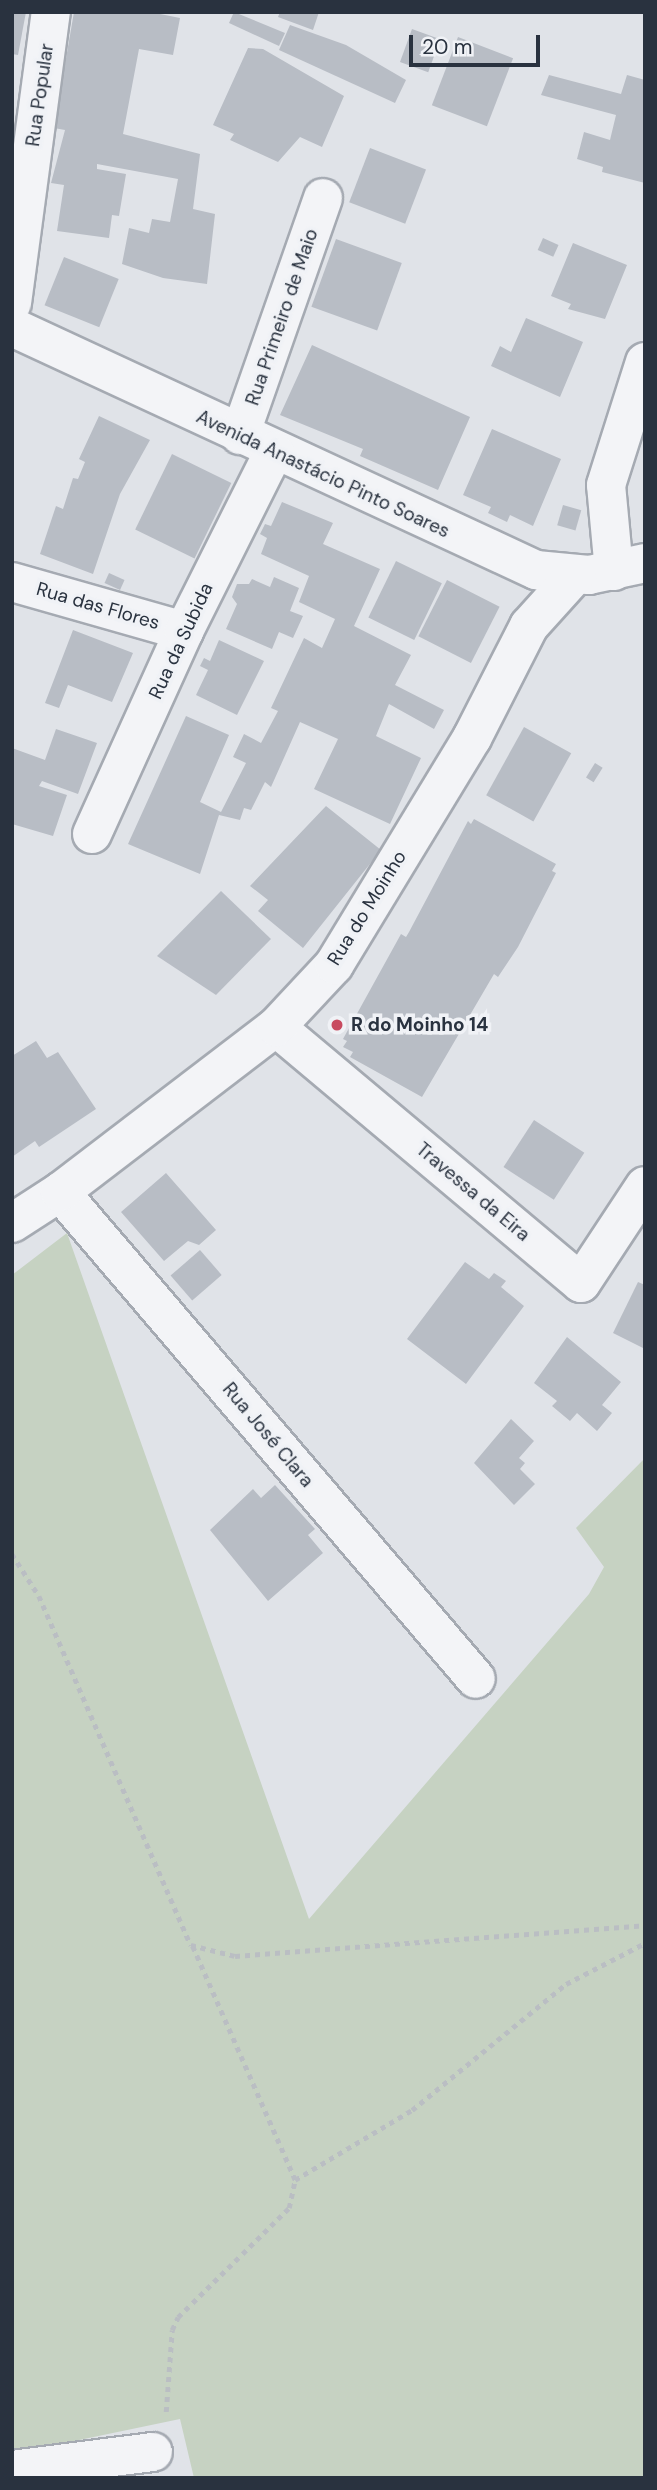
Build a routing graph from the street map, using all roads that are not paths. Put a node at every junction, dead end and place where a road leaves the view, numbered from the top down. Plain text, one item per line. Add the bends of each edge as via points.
1 (51, 12) edge
2 (26, 89) edge
3 (323, 198) dead end
4 (12, 303) edge
5 (12, 327) edge
6 (645, 362) edge
7 (257, 443) junction
8 (630, 567) edge
9 (576, 574) junction
10 (12, 582) edge
11 (184, 631) junction
12 (92, 834) dead end
13 (276, 1027) junction
14 (645, 1186) edge
15 (60, 1192) junction
16 (12, 1223) edge
17 (476, 1679) dead end
18 (153, 2452) road end
19 (12, 2470) edge

1 - 2 street, Rua Popular
2 - 4 street, Rua Popular
3 - 7 street, Rua Primeiro de Maio
5 - 7 street, Avenida Anastácio Pinto Soares
6 - 8 street via 606,485
7 - 9 street, Avenida Anastácio Pinto Soares via 536,570
7 - 11 street, Rua da Subida
8 - 9 street, Avenida Anastácio Pinto Soares
9 - 13 street, Rua do Moinho via 529,626 472,738 334,965
10 - 11 street, Rua das Flores
11 - 12 street, Rua da Subida
13 - 14 street, Travessa da Eira via 581,1283
13 - 15 street, Rua do Moinho
15 - 16 street, Rua do Moinho
15 - 17 street, Rua José Clara
18 - 19 street

